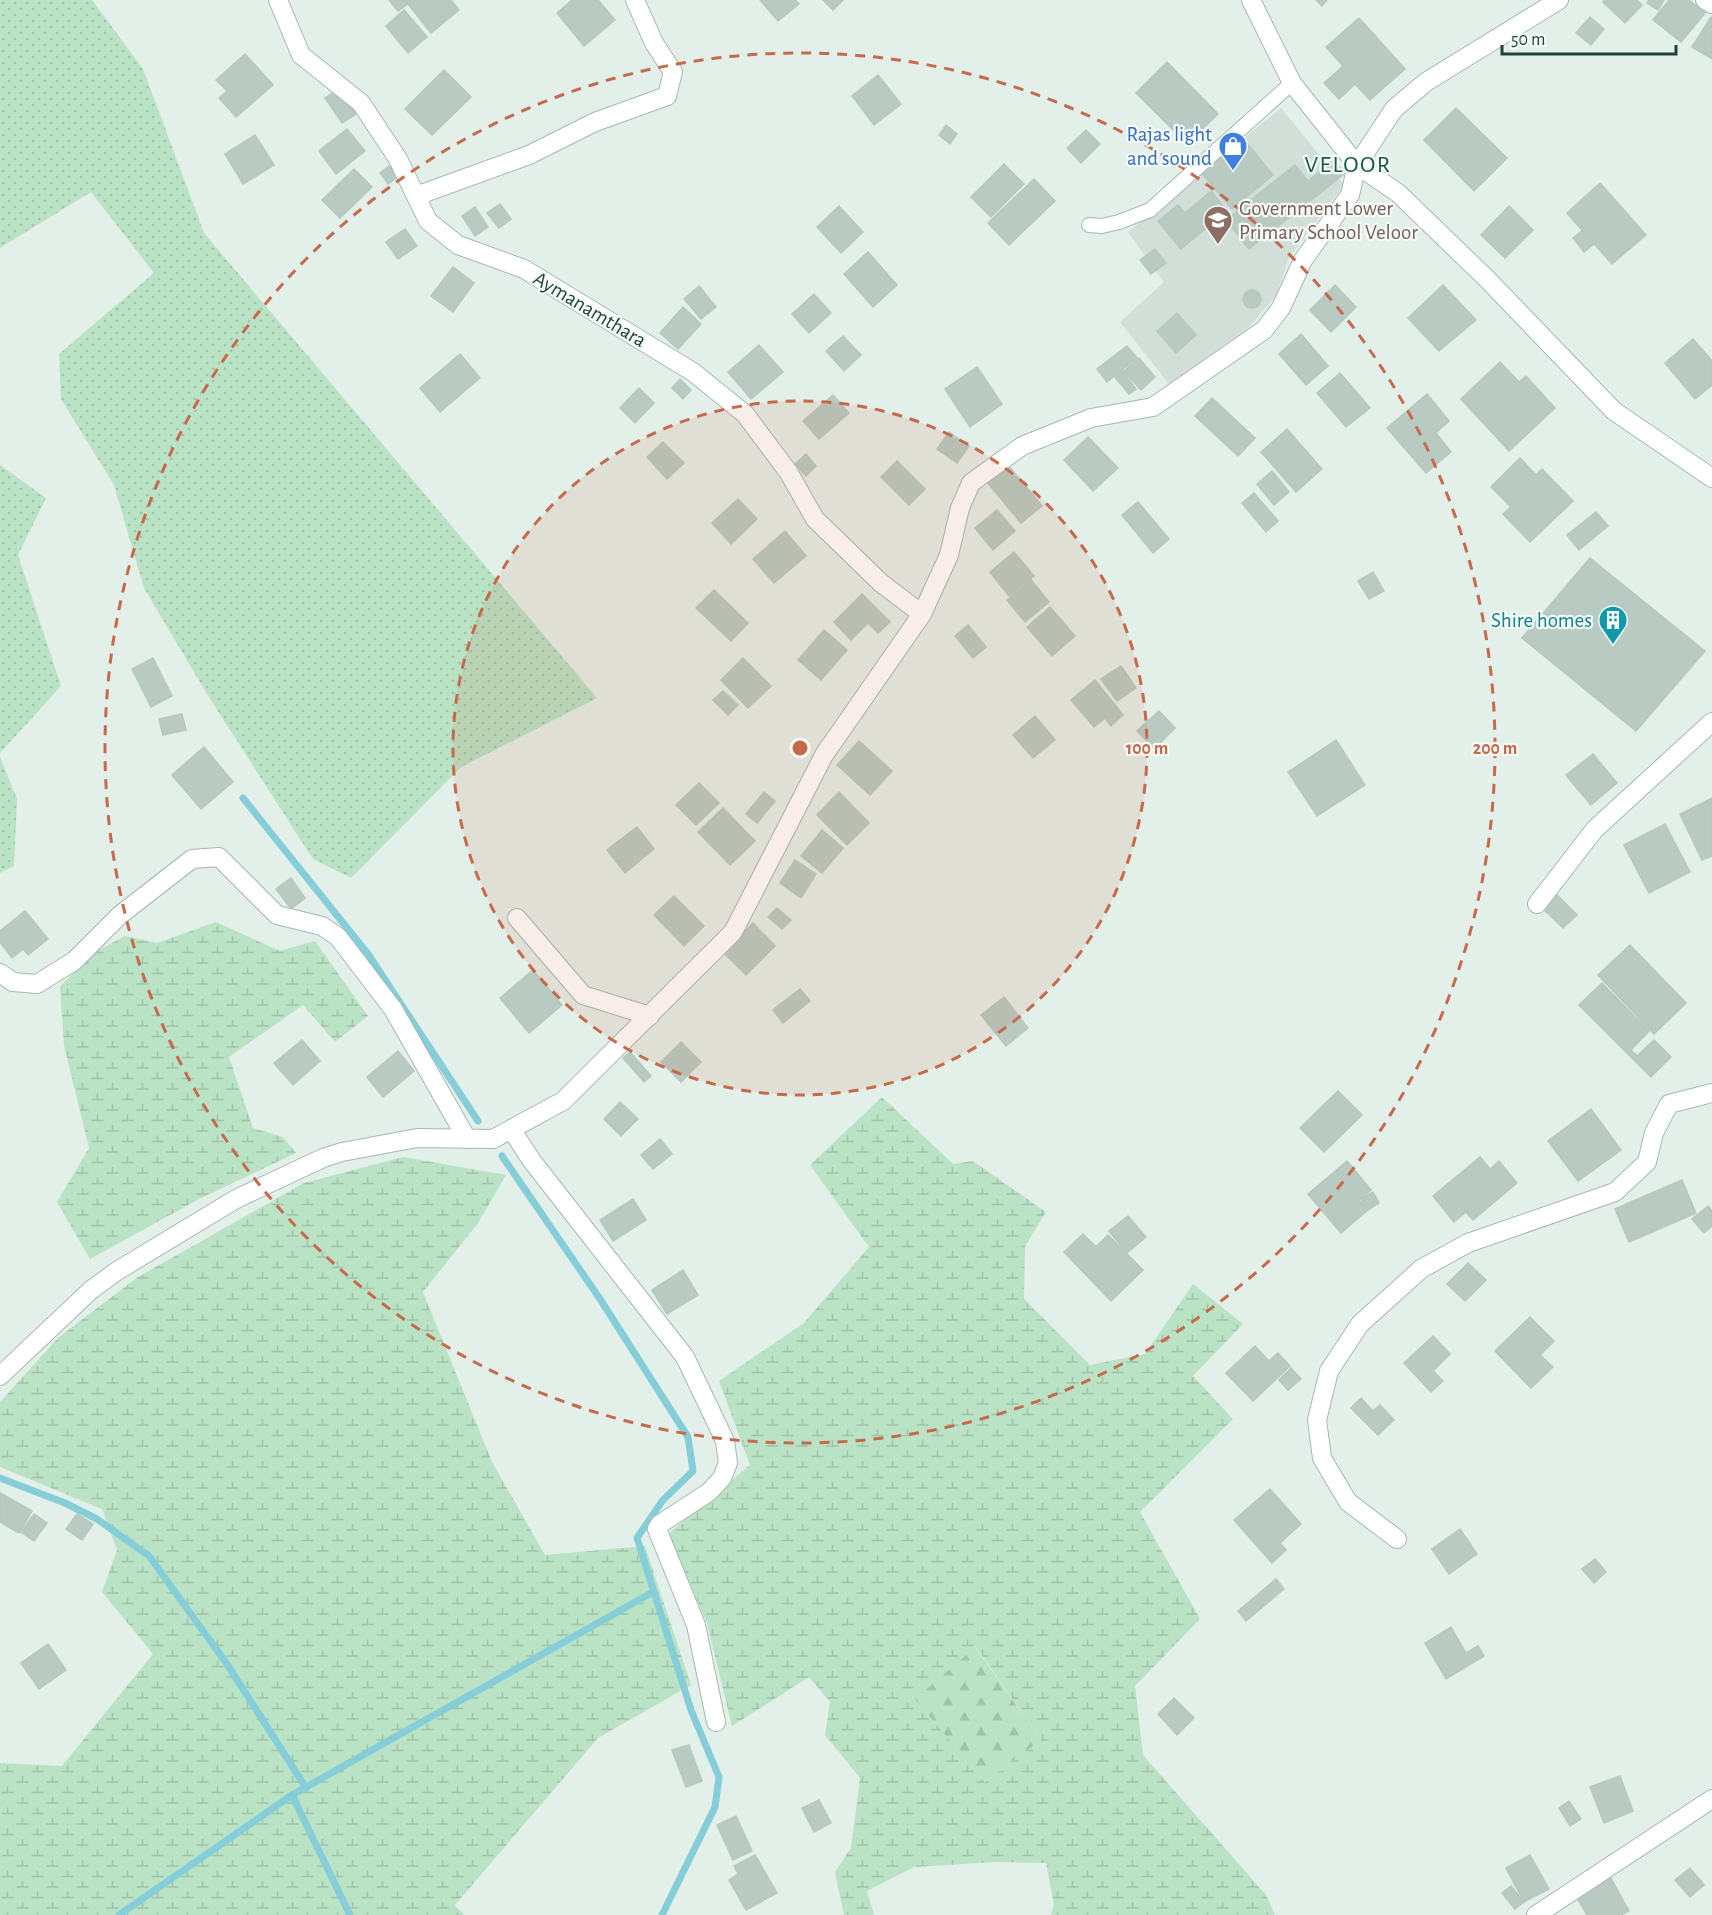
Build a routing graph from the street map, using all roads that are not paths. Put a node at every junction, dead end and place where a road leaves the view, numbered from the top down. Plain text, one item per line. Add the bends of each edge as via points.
1 (278, 0) edge
2 (635, 0) edge
3 (1251, 0) edge
4 (1559, 0) edge
5 (1705, 0) edge
6 (1712, 4) edge
7 (1292, 83) junction
8 (1357, 165) junction
9 (416, 196) junction
10 (1089, 225) dead end
11 (1712, 478) edge
12 (922, 614) junction
13 (1712, 722) edge
14 (1537, 904) dead end
15 (517, 918) dead end
16 (0, 973) edge
17 (650, 1016) junction
18 (1712, 1093) edge
19 (511, 1129) junction
20 (467, 1139) junction
21 (0, 1376) edge
22 (1397, 1539) dead end
23 (716, 1722) dead end
24 (1712, 1800) edge
25 (1536, 1915) edge

1 - 9 street, Aymanamthara via 301,55 361,103 398,159
2 - 9 street via 654,43 673,72 668,96 595,122 529,155
3 - 7 street
4 - 8 street via 1412,92 1394,109
5 - 6 street
7 - 8 street
7 - 10 lane via 1150,210 1102,226
8 - 11 street via 1398,192 1614,411
8 - 12 street via 1350,195 1303,260 1281,308 1264,330 1153,407 1091,418 1022,446 971,483 960,508 950,555
9 - 12 street, Aymanamthara via 428,222 458,245 524,269 693,372 745,414 789,473 815,519 881,582
12 - 17 street via 824,755 733,932
13 - 14 street via 1594,829
15 - 17 street via 583,995
16 - 20 street via 13,982 38,984 74,961 120,915 192,859 219,857 276,915 322,926 338,937 393,1009
17 - 19 street via 563,1101
18 - 22 street via 1669,1104 1654,1132 1647,1162 1615,1192 1468,1243 1421,1269 1360,1324 1329,1371 1317,1420 1322,1458 1348,1502
19 - 20 street via 494,1139
19 - 23 street via 685,1357 725,1441 728,1463 722,1478 657,1529 696,1625
20 - 21 street via 417,1138 342,1152 236,1199 91,1290
24 - 25 street

